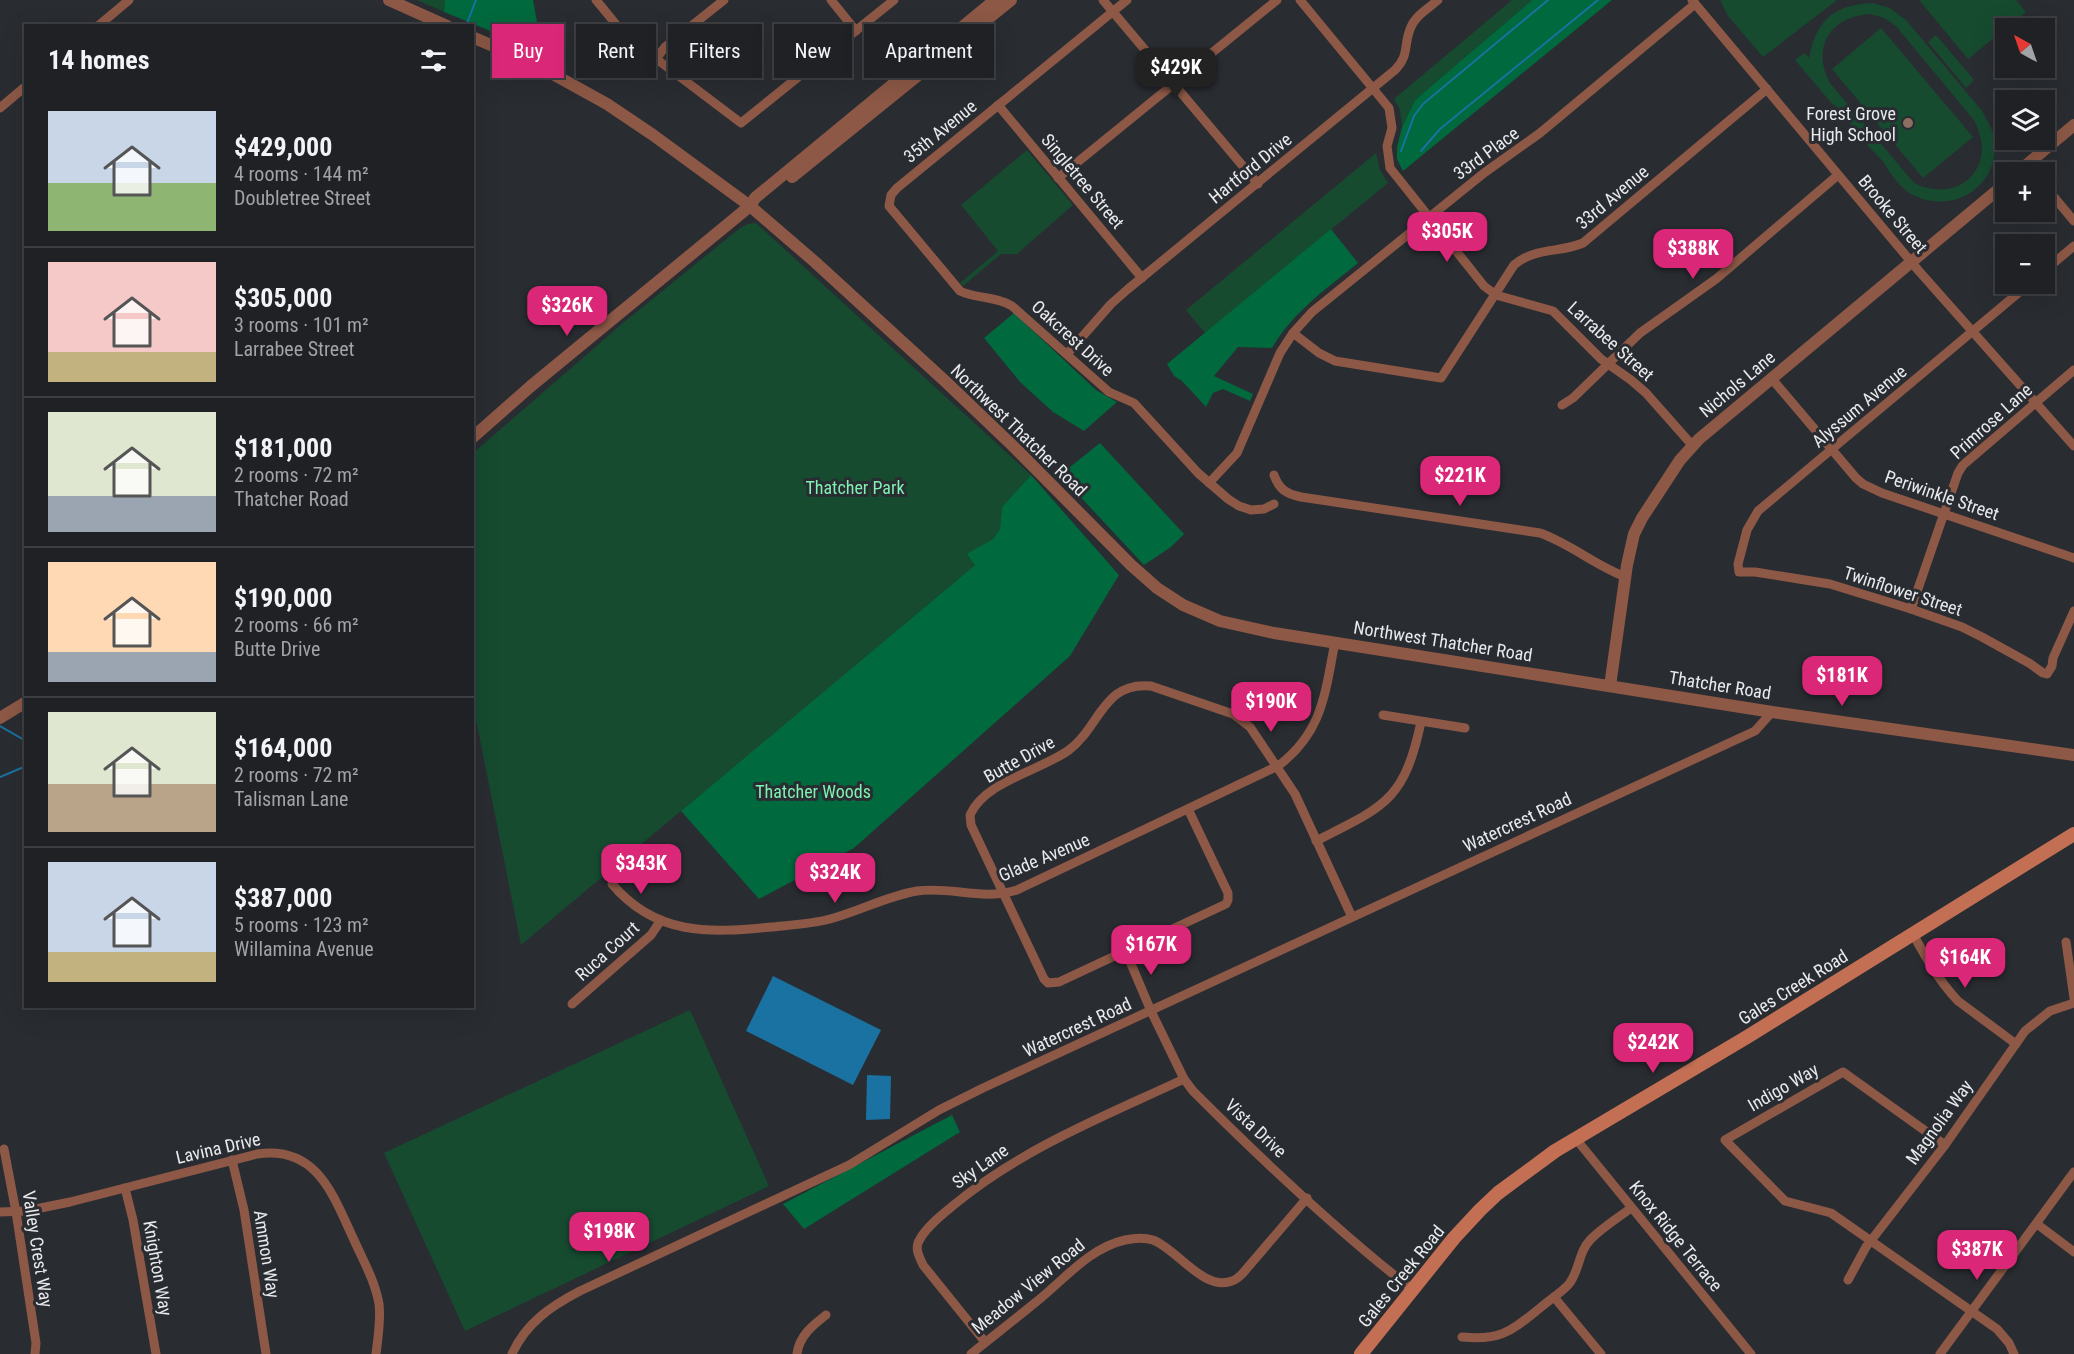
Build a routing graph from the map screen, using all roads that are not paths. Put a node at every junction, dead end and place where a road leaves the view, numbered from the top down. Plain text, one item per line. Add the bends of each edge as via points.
1 (129, 0) edge
2 (389, 0) edge
3 (596, 0) edge
4 (724, 0) edge
5 (831, 0) edge
6 (894, 0) edge
7 (995, 0) edge
8 (1011, 0) edge
9 (1103, 0) edge
10 (1127, 0) edge
11 (1277, 0) edge
12 (1300, 0) edge
13 (1438, 0) edge
14 (1694, 2) edge
15 (1113, 12) junction
16 (100, 24) edge
17 (445, 24) edge
18 (617, 24) edge
19 (856, 31) junction
20 (474, 38) edge
21 (656, 59) joint
22 (1174, 84) junction
23 (24, 88) edge
24 (1374, 88) junction
25 (1767, 89) junction
26 (998, 105) junction
27 (0, 108) edge
28 (2074, 124) edge
29 (2034, 162) edge
30 (1838, 175) junction
31 (1058, 178) junction
32 (1258, 184) junction
33 (1995, 192) edge
34 (2055, 198) edge
35 (890, 199) joint
36 (750, 206) junction
37 (1428, 218) junction
38 (2074, 221) edge
39 (2074, 246) edge
40 (1911, 261) junction
41 (2055, 262) edge
42 (1142, 278) junction
43 (2018, 294) edge
44 (1496, 295) junction
45 (1973, 331) junction
46 (1293, 333) junction
47 (1067, 354) junction
48 (1608, 364) junction
49 (2074, 370) edge
50 (1772, 379) junction
51 (2036, 402) junction
52 (1562, 405) dead end
53 (474, 436) edge
54 (1692, 445) junction
55 (2074, 446) edge
56 (1832, 450) junction
57 (1274, 476) dead end
58 (1209, 483) junction
59 (1274, 504) dead end
60 (1943, 513) junction
61 (2074, 558) edge
62 (1739, 572) joint
63 (1626, 578) junction
64 (1911, 609) junction
65 (2074, 611) edge
66 (1335, 642) junction
67 (1610, 686) junction
68 (24, 703) edge
69 (1772, 712) junction
70 (1383, 716) dead end
71 (0, 718) edge
72 (1421, 722) junction
73 (1465, 728) dead end
74 (2074, 755) edge
75 (1278, 766) junction
76 (1188, 809) junction
77 (2074, 834) edge
78 (1316, 840) junction
79 (612, 884) dead end
80 (1004, 894) junction
81 (1352, 917) junction
82 (661, 920) junction
83 (1913, 934) junction
84 (2066, 942) dead end
85 (1126, 952) junction
86 (2074, 1000) edge
87 (572, 1004) dead end
88 (1151, 1011) junction
89 (2016, 1044) junction
90 (1184, 1079) junction
91 (1576, 1139) junction
92 (1945, 1144) junction
93 (4, 1149) dead end
94 (232, 1160) junction
95 (2074, 1172) edge
96 (125, 1188) junction
97 (1306, 1198) junction
98 (1631, 1208) junction
99 (0, 1212) edge
100 (16, 1212) junction
101 (2037, 1224) junction
102 (1872, 1240) junction
103 (2074, 1252) edge
104 (1848, 1280) dead end
105 (1413, 1290) junction
106 (1554, 1297) junction
107 (1972, 1311) junction
108 (826, 1315) dead end
109 (1462, 1337) dead end
110 (986, 1342) junction
111 (36, 1354) edge
112 (156, 1354) edge
113 (266, 1354) edge
114 (376, 1354) edge
115 (512, 1354) edge
116 (797, 1354) edge
117 (970, 1354) edge
118 (1361, 1354) edge
119 (1601, 1354) edge
120 (1751, 1354) edge
121 (1940, 1354) edge
122 (2014, 1354) edge

1 - 16 street
2 - 17 street
3 - 18 street
4 - 21 street via 665,47
5 - 19 street
6 - 19 street
7 - 36 street via 804,156
8 - 36 street via 760,203
9 - 15 street
10 - 15 street, 35th Avenue
11 - 22 street
12 - 24 street, Larrabee Street
13 - 24 street, Hartford Drive via 1412,24 1401,64
14 - 25 street, Brooke Street
14 - 37 street, 33rd Place via 1540,133
15 - 22 street
15 - 26 street, 35th Avenue
19 - 21 street via 741,123
20 - 36 street, Northwest Thatcher Road via 549,71 607,104
22 - 31 street
22 - 32 street
23 - 27 street
24 - 32 street, Hartford Drive
24 - 37 street, Larrabee Street via 1391,115 1387,146 1390,168
25 - 30 street, Brooke Street
25 - 44 street, 33rd Avenue via 1583,243 1521,259
26 - 31 street, Singletree Street
26 - 35 street, 35th Avenue via 897,188
28 - 29 street
30 - 40 street, Brooke Street
30 - 48 street via 1711,283 1640,333
31 - 42 street, Singletree Street
32 - 42 street, Hartford Drive
33 - 40 street, Nichols Lane
34 - 38 street
35 - 47 street, Oakcrest Drive via 892,211 960,291 1009,304
36 - 53 street
36 - 66 street, Northwest Thatcher Road via 954,390 1157,588 1220,621
37 - 44 street, Larrabee Street via 1484,286
37 - 46 street, 33rd Place via 1312,312
39 - 41 street
40 - 45 street, Brooke Street
40 - 50 street, Nichols Lane
42 - 47 street, Hartford Drive via 1111,304
43 - 45 street, Alyssum Avenue
44 - 46 street, 33rd Avenue via 1442,378 1335,361
44 - 48 street, Larrabee Street via 1553,311
45 - 51 street, Brooke Street
45 - 56 street, Alyssum Avenue
46 - 58 street, 33rd Place via 1276,360 1239,450
47 - 58 street, Oakcrest Drive via 1109,392 1134,404
48 - 52 street
48 - 54 street, Larrabee Street via 1646,393
49 - 51 street, Primrose Lane
50 - 54 street, Nichols Lane
50 - 56 street, Periwinkle Street
51 - 55 street, Brooke Street
51 - 60 street, Primrose Lane via 1963,465
54 - 63 street, Nichols Lane via 1638,526
56 - 60 street, Periwinkle Street via 1856,478 1872,489
56 - 62 street, Alyssum Avenue via 1754,516 1738,564
57 - 63 street via 1280,488 1290,495 1540,533
58 - 59 street, Oakcrest Drive via 1239,506 1251,510
60 - 61 street, Periwinkle Street
60 - 64 street, Primrose Lane
62 - 64 street, Twinflower Street via 1830,584
63 - 67 street, Nichols Lane
64 - 65 street, Twinflower Street via 1962,627 2047,674
66 - 67 street, Northwest Thatcher Road
66 - 75 street, Glade Avenue via 1322,708 1294,752
67 - 69 street, Thatcher Road
68 - 71 street
69 - 74 street, Thatcher Road
69 - 81 street, Watercrest Road via 1755,731
70 - 72 street
72 - 73 street
72 - 78 street via 1406,774 1383,804
75 - 76 street, Glade Avenue
75 - 78 street, Butte Drive
75 - 80 street, Butte Drive via 1250,727 1233,714 1151,686 1128,687 1110,699 1070,750 1006,782 973,809 971,825
76 - 80 street, Glade Avenue
76 - 85 street via 1228,900 1217,909
77 - 83 main road, Gales Creek Road
78 - 81 street, Butte Drive
79 - 82 street, Glade Avenue via 630,904
80 - 82 street, Glade Avenue via 918,891 829,920 723,932
80 - 85 street, Butte Drive via 1048,983 1059,982
81 - 88 street, Watercrest Road
82 - 87 street, Ruca Court via 651,935
83 - 89 street via 1950,993
83 - 91 main road, Gales Creek Road
84 - 86 street
85 - 88 street, Vista Drive
86 - 89 street, Magnolia Way via 2050,1011 2025,1031
88 - 90 street, Vista Drive
88 - 115 street, Watercrest Road via 948,1105 849,1165 553,1305 534,1321
89 - 92 street, Magnolia Way
90 - 97 street, Vista Drive
90 - 110 street, Sky Lane via 1013,1162 956,1203 918,1240 917,1251 923,1265
91 - 98 street, Knox Ridge Terrace
91 - 105 main road, Gales Creek Road via 1498,1193 1454,1238
92 - 102 street, Magnolia Way
92 - 102 street, Indigo Way via 1843,1072 1725,1140 1785,1201 1831,1213
93 - 100 street, Valley Crest Way
94 - 96 street, Lavina Drive
94 - 113 street, Ammon Way via 244,1210
94 - 114 street, Lavina Drive via 265,1153 286,1155 309,1165 325,1180 373,1280 380,1313
95 - 101 street
96 - 100 street, Lavina Drive
96 - 112 street, Knighton Way
97 - 105 street, Vista Drive
97 - 110 street, Meadow View Road via 1232,1281 1208,1280 1154,1240 1126,1240 1085,1260
98 - 106 street via 1591,1239 1581,1251 1569,1284
98 - 120 street, Knox Ridge Terrace
99 - 100 street, Lavina Drive
100 - 111 street, Valley Crest Way
101 - 103 street
101 - 107 street
102 - 104 street, Magnolia Way
102 - 107 street
105 - 118 main road, Gales Creek Road
106 - 109 street via 1507,1333 1480,1339
106 - 119 street
107 - 121 street
107 - 122 street via 1997,1329
108 - 116 street via 808,1329
110 - 117 street, Meadow View Road

